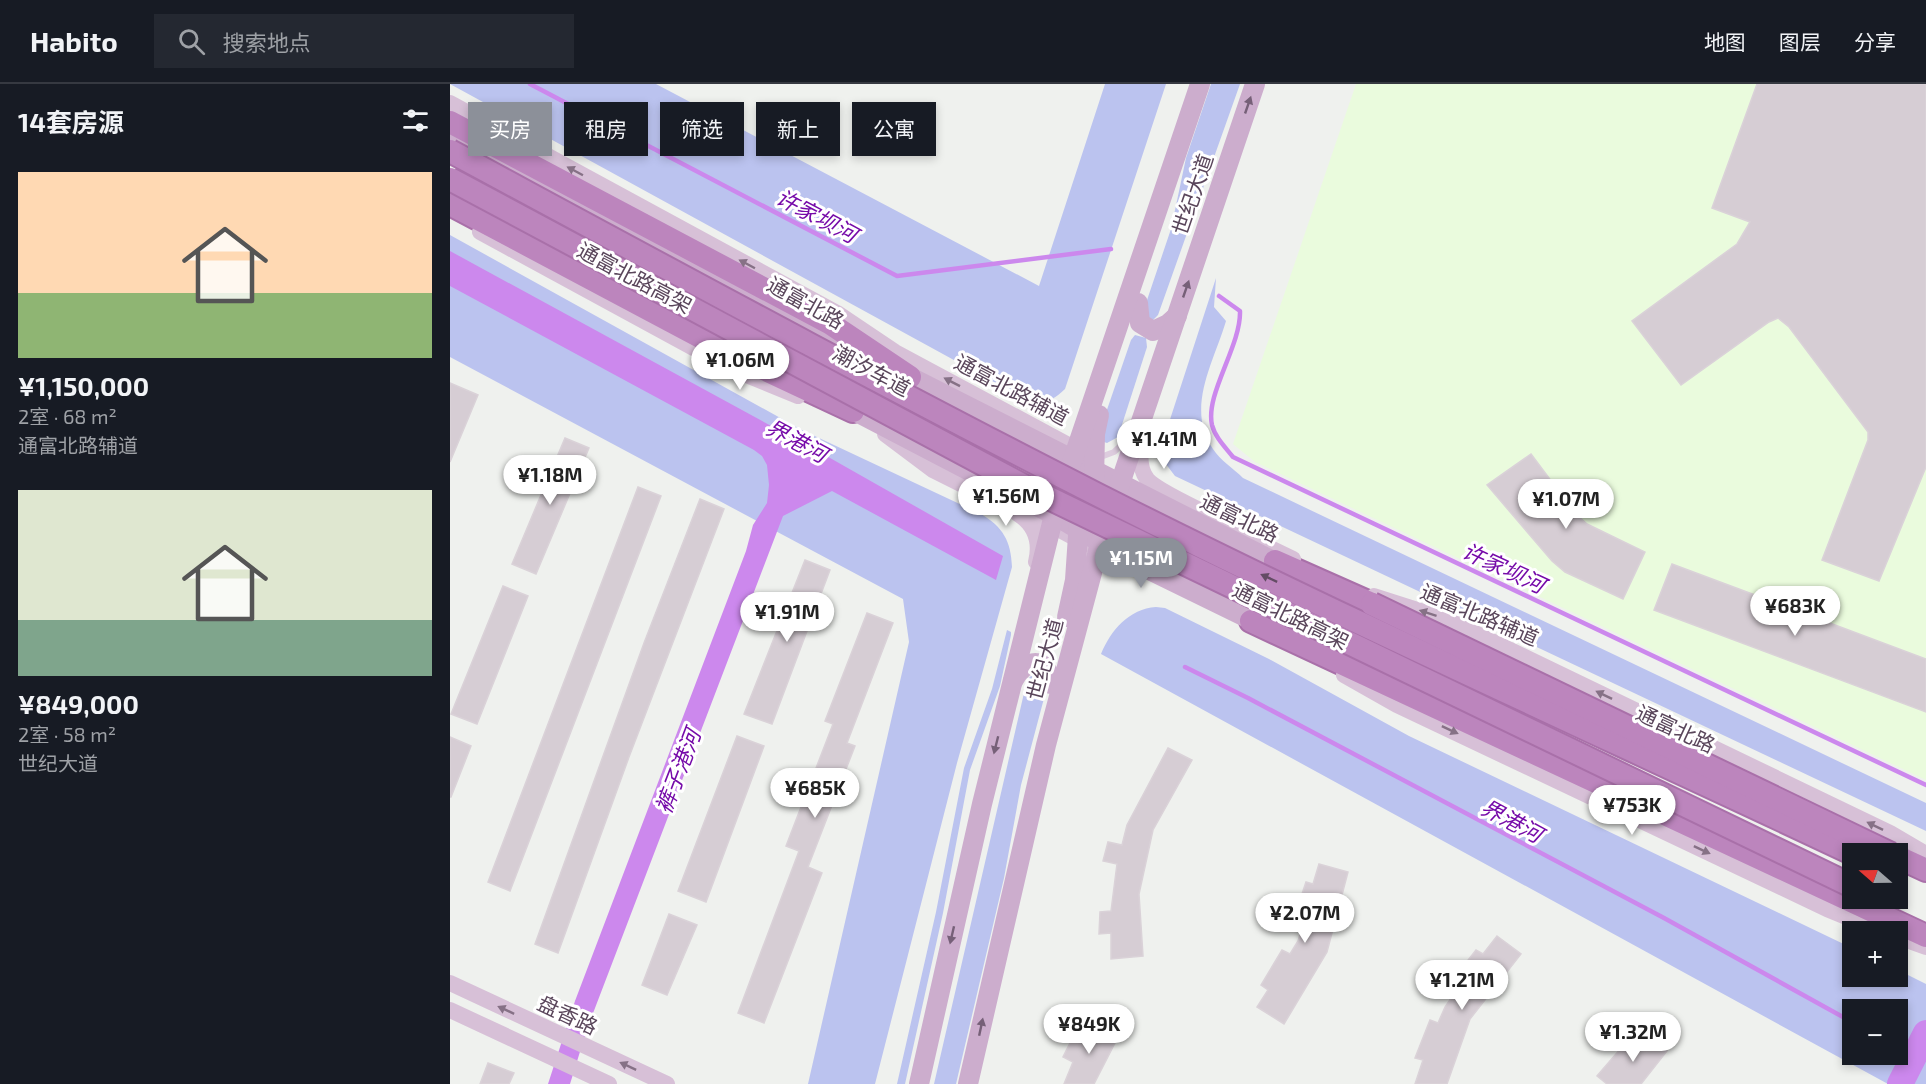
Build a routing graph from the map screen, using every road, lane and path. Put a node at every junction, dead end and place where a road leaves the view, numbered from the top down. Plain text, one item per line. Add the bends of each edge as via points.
1 (1255, 84) edge
2 (1198, 87) edge
3 (450, 103) edge
4 (450, 122) edge
5 (450, 136) edge
6 (450, 143) edge
7 (450, 151) edge
8 (450, 179) edge
9 (450, 188) edge
10 (450, 204) edge
11 (450, 216) edge
12 (1138, 303) junction
13 (1174, 323) junction
14 (910, 377) junction
15 (982, 406) junction
16 (853, 411) junction
17 (1138, 428) junction
18 (1033, 439) junction
19 (897, 444) junction
20 (1079, 460) junction
21 (1124, 479) junction
22 (1141, 482) dead end
23 (1065, 483) junction
24 (1160, 488) junction
25 (1013, 510) junction
26 (1053, 520) junction
27 (1239, 533) junction
28 (1079, 535) junction
29 (1101, 540) junction
30 (1275, 561) junction
31 (1132, 565) junction
32 (1170, 585) junction
33 (1370, 599) junction
34 (1251, 621) junction
35 (1012, 684) junction
36 (1051, 684) junction
37 (1004, 714) junction
38 (1867, 843) edge
39 (1869, 843) edge
40 (1842, 848) edge
41 (1926, 854) edge
42 (1908, 861) edge
43 (1926, 870) edge
44 (1908, 879) edge
45 (1014, 881) junction
46 (1842, 881) edge
47 (1926, 887) edge
48 (1842, 892) edge
49 (1878, 909) edge
50 (1901, 909) edge
51 (1856, 921) edge
52 (1926, 921) edge
53 (1926, 931) edge
54 (1926, 936) edge
55 (1908, 941) edge
56 (1926, 947) edge
57 (450, 983) edge
58 (450, 1010) edge
59 (609, 1084) edge
60 (667, 1084) edge
61 (919, 1084) edge
62 (968, 1084) edge

13 -> 1 main road, 世纪大道
2 - 12 main road via 1171,210
2 - 20 main road, 世纪大道
15 -> 3 street, 通富北路辅道 via 837,313
4 - 14 highway via 831,324
5 - 14 main road, 通富北路 via 862,360
6 - 18 lane, 潮汐车道 via 882,376
40 -> 7 highway, 通富北路高架, bridge via 1110,501 828,355
8 - 46 highway, 通富北路高架, bridge via 1024,486
9 - 16 main road
10 - 16 highway via 738,357
11 - 19 street via 732,369 849,418
12 - 13 main road via 1140,323 1153,331
12 - 20 main road via 1095,434
13 - 17 main road, 世纪大道
13 - 24 street via 1163,382 1140,456 1148,479
14 - 15 main road, 通富北路
15 - 18 main road, 通富北路
15 - 18 main road
16 - 19 street
16 - 26 main road
17 - 20 lane via 1114,452
17 - 21 main road, 世纪大道
18 - 20 main road, 通富北路
18 - 23 main road
19 - 25 street via 933,470
19 - 26 street
20 - 21 main road, 通富北路
20 - 23 main road, 世纪大道
20 - 29 main road via 1095,499
21 - 27 street, 通富北路辅道
21 - 29 main road, 世纪大道
21 - 30 main road, 通富北路
22 - 24 lane
23 - 26 main road, 世纪大道
23 - 28 main road via 1075,504
24 - 27 street via 1220,518
25 - 26 lane
25 - 37 street via 1027,520 1038,544
26 - 28 main road
26 - 35 main road, 世纪大道
27 - 30 street
27 - 33 street, 通富北路辅道
28 - 29 main road
28 - 36 main road via 1076,580
29 - 31 main road
29 - 45 main road, 世纪大道
30 - 33 highway
30 - 38 main road, 通富北路 via 1340,600
31 - 32 main road
31 - 32 main road
32 - 34 main road
32 -> 51 street via 1397,705
33 - 39 highway, bridge
41 -> 33 street, 通富北路辅道 via 1890,833 1446,619
34 - 48 main road via 1309,641
34 - 54 highway
35 - 36 main road via 1018,671 1035,663 1045,666
35 - 37 main road, 世纪大道
36 - 45 main road via 1026,783
37 -> 61 main road, 世纪大道
42 - 43 highway
44 - 47 highway
62 -> 45 main road, 世纪大道
49 - 53 main road
50 - 52 highway
55 - 56 street
60 -> 57 street, 盘香路
58 - 59 street

